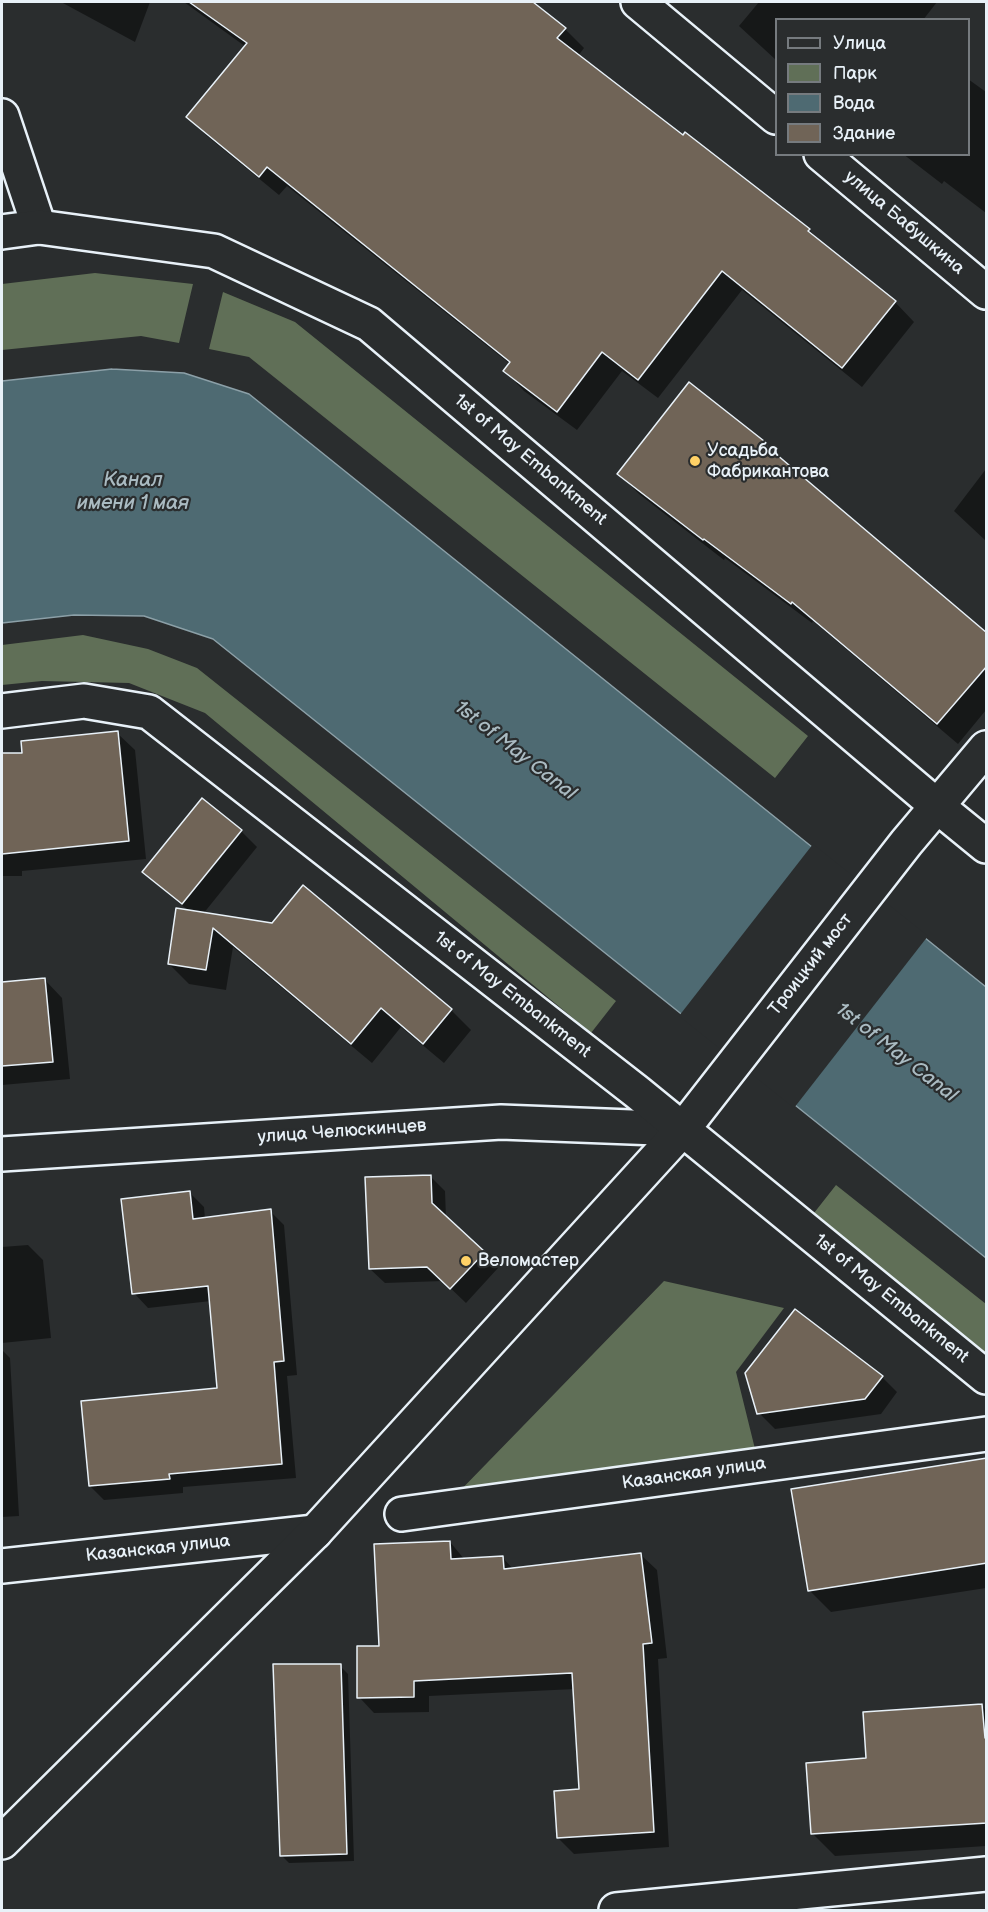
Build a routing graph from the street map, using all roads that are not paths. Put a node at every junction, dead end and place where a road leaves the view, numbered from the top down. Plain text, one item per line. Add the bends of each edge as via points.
1 (638, 2) edge
2 (775, 115) edge
3 (2, 116) edge
4 (823, 156) edge
5 (39, 227) junction
6 (2, 232) edge
7 (987, 292) edge
8 (2, 711) edge
9 (987, 748) edge
10 (937, 806) junction
11 (987, 846) edge
12 (683, 1129) junction
13 (2, 1154) edge
14 (987, 1377) edge
15 (987, 1434) edge
16 (402, 1514) dead end
17 (315, 1532) junction
18 (2, 1566) edge
19 (2, 1842) edge
20 (987, 1874) edge
21 (616, 1911) edge

1 - 2 main road
3 - 5 main road
4 - 7 main road, улица Бабушкина
5 - 6 main road, 1st of May Embankment
5 - 10 main road, 1st of May Embankment via 214,251 369,324
8 - 12 main road, 1st of May Embankment via 84,701 149,712
9 - 10 main road, Троицкий мост
10 - 11 main road, 1st of May Embankment
10 - 12 main road, Троицкий мост
12 - 13 main road, улица Челюскинцев via 501,1122
12 - 14 main road, 1st of May Embankment
12 - 17 main road, Троицкий мост
15 - 16 main road, Казанская улица
17 - 18 main road, Казанская улица
17 - 19 main road, Троицкий мост
20 - 21 main road

